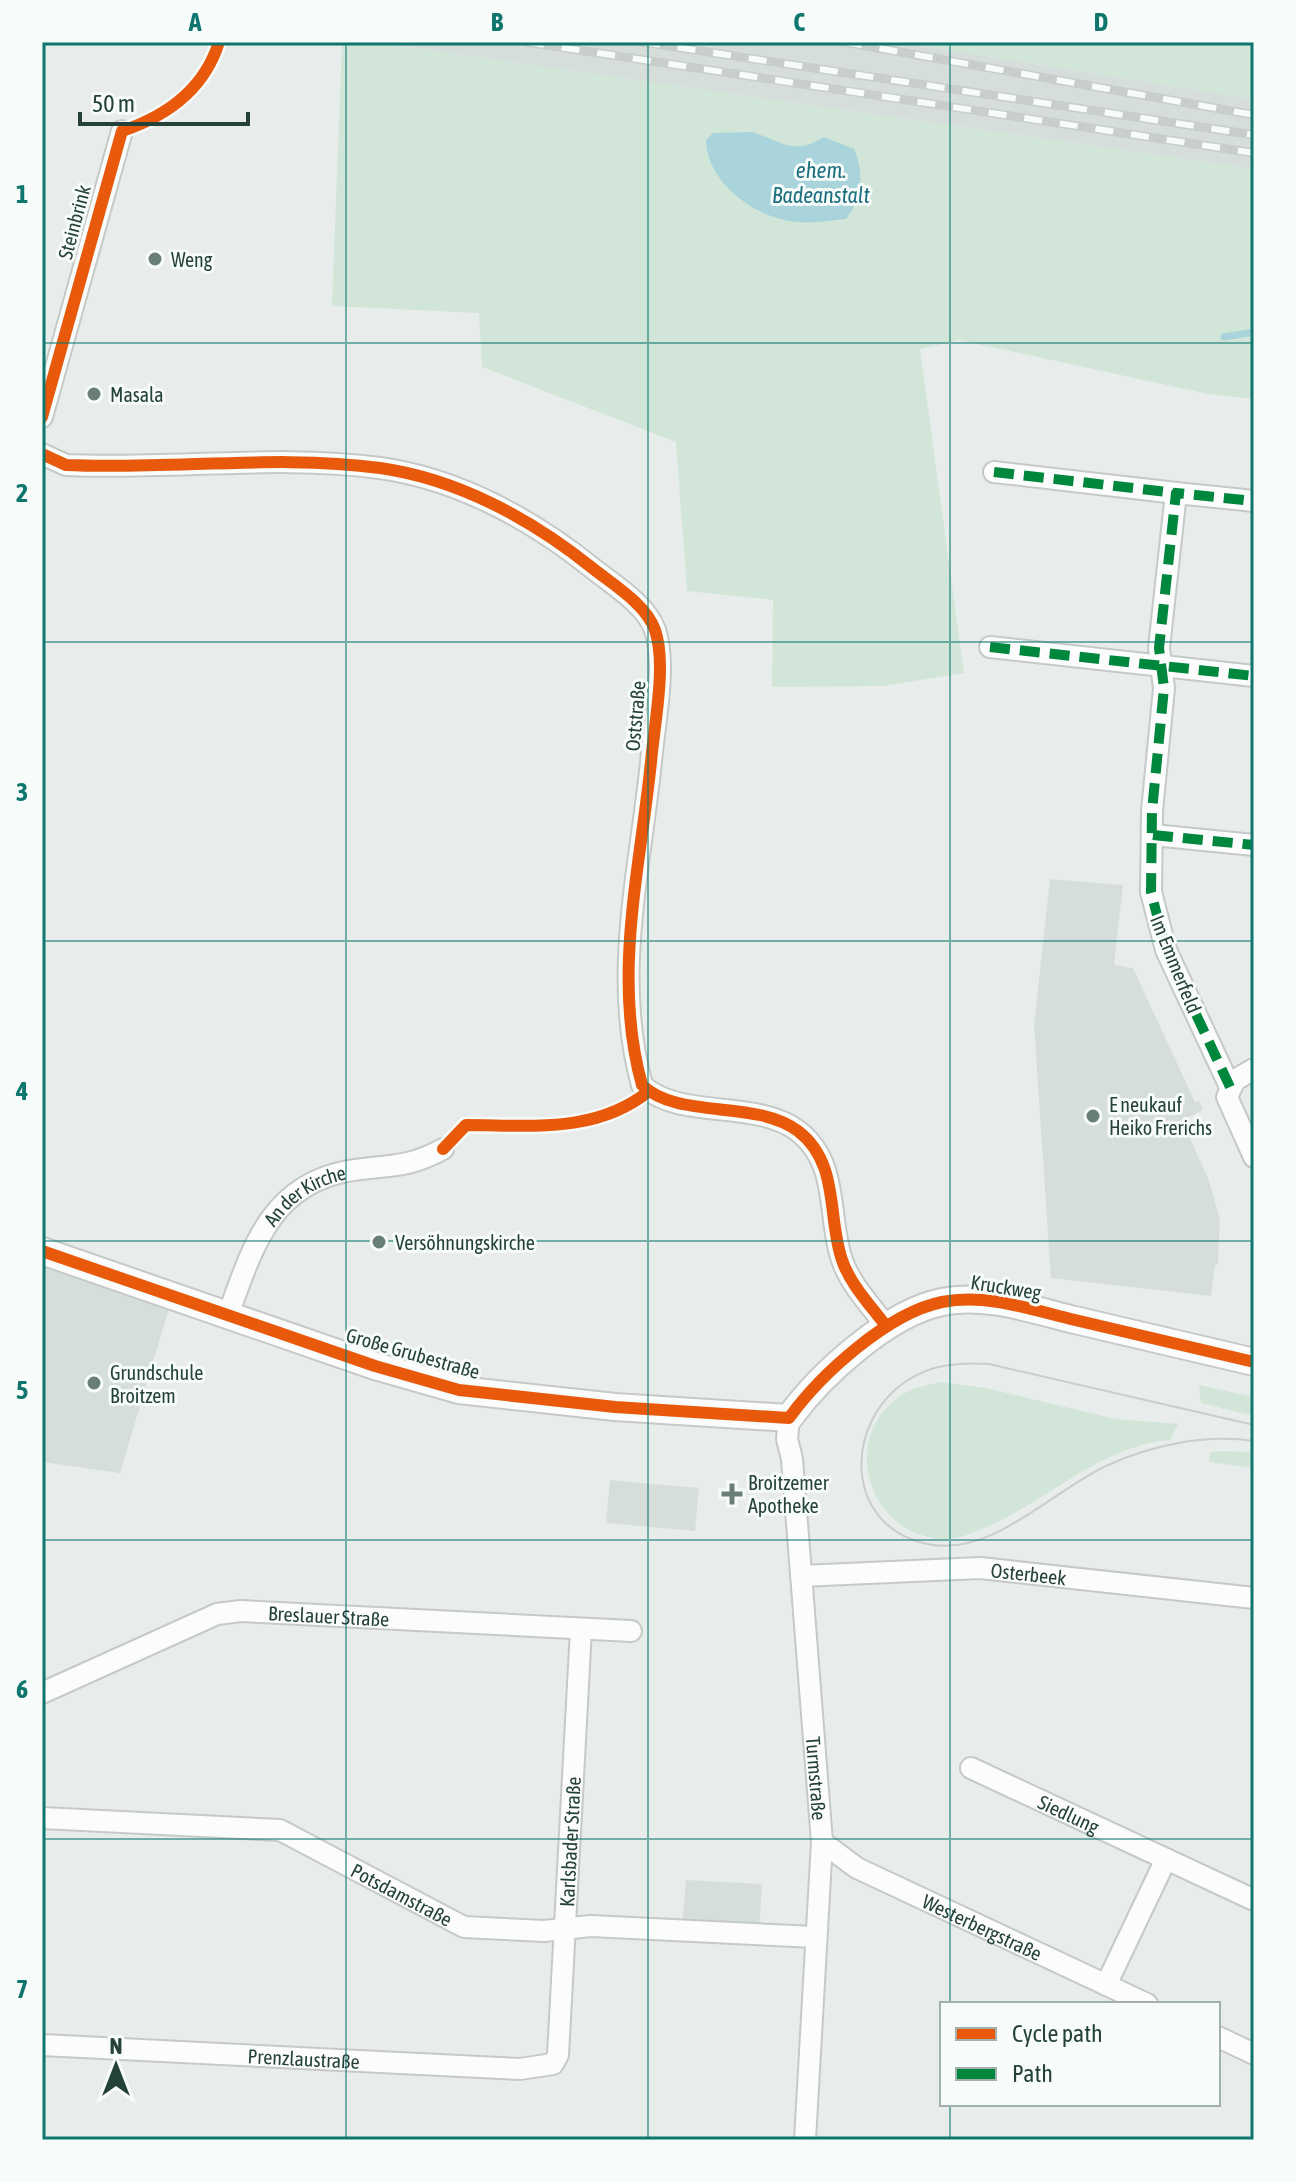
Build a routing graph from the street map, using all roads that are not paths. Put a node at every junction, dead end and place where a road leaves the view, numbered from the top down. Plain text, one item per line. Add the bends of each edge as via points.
1 (122, 131) dead end
2 (42, 417) edge
3 (42, 454) edge
4 (994, 472) dead end
5 (1176, 493) junction
6 (1254, 501) edge
7 (990, 647) dead end
8 (1163, 667) junction
9 (1249, 676) edge
10 (1153, 835) junction
11 (1254, 845) edge
12 (1254, 1069) edge
13 (1230, 1087) junction
14 (443, 1149) dead end
15 (1254, 1157) edge
16 (42, 1251) edge
17 (228, 1315) junction
18 (886, 1326) junction
19 (1253, 1359) edge
20 (789, 1418) junction
21 (801, 1576) junction
22 (1254, 1598) edge
23 (581, 1629) junction
24 (631, 1631) dead end
25 (42, 1693) edge
26 (971, 1768) dead end
27 (42, 1818) edge
28 (822, 1842) junction
29 (1166, 1859) junction
30 (1254, 1900) edge
31 (566, 1928) junction
32 (815, 1937) junction
33 (1106, 1985) junction
34 (1143, 2002) edge
35 (1220, 2038) edge
36 (42, 2045) edge
37 (1254, 2054) edge
38 (558, 2055) joint
39 (805, 2140) edge

1 - 2 street, Steinbrink
3 - 18 street, Oststraße via 66,465 329,465 414,476 517,517 575,554 648,616 660,656 628,938 630,1016 642,1085 660,1098 783,1122 805,1137 831,1186 845,1267
4 - 5 street
5 - 6 street
5 - 8 street, Im Emmerfeld via 1159,648
7 - 8 street
8 - 9 street
8 - 10 street, Im Emmerfeld
10 - 11 street
10 - 13 street, Im Emmerfeld via 1151,892 1158,928
12 - 13 street
13 - 15 street, Im Emmerfeld via 1230,1104
14 - 17 street, An der Kirche via 416,1164 348,1171 314,1181 285,1199 250,1256
16 - 17 street, Große Grubestraße
17 - 20 street, Große Grubestraße via 472,1392
18 - 19 street, Kruckweg via 940,1302 986,1300
18 - 20 street, Kruckweg
20 - 21 street, Turmstraße
21 - 22 street, Osterbeek via 980,1568
21 - 28 street, Turmstraße
23 - 24 street, Breslauer Straße
23 - 25 street, Breslauer Straße via 241,1611 217,1614
23 - 31 street, Karlsbader Straße
26 - 29 street, Siedlung
27 - 31 street, Potsdamstraße via 280,1830 464,1927
28 - 32 street, Turmstraße
28 - 33 street, Westerbergstraße via 857,1868
29 - 30 street, Siedlung
29 - 33 street
31 - 32 street, Potsdamstraße
31 - 38 street, Karlsbader Straße
32 - 39 street, Turmstraße
33 - 34 street, Westerbergstraße
35 - 37 street
36 - 38 street, Prenzlaustraße via 520,2069 553,2064

